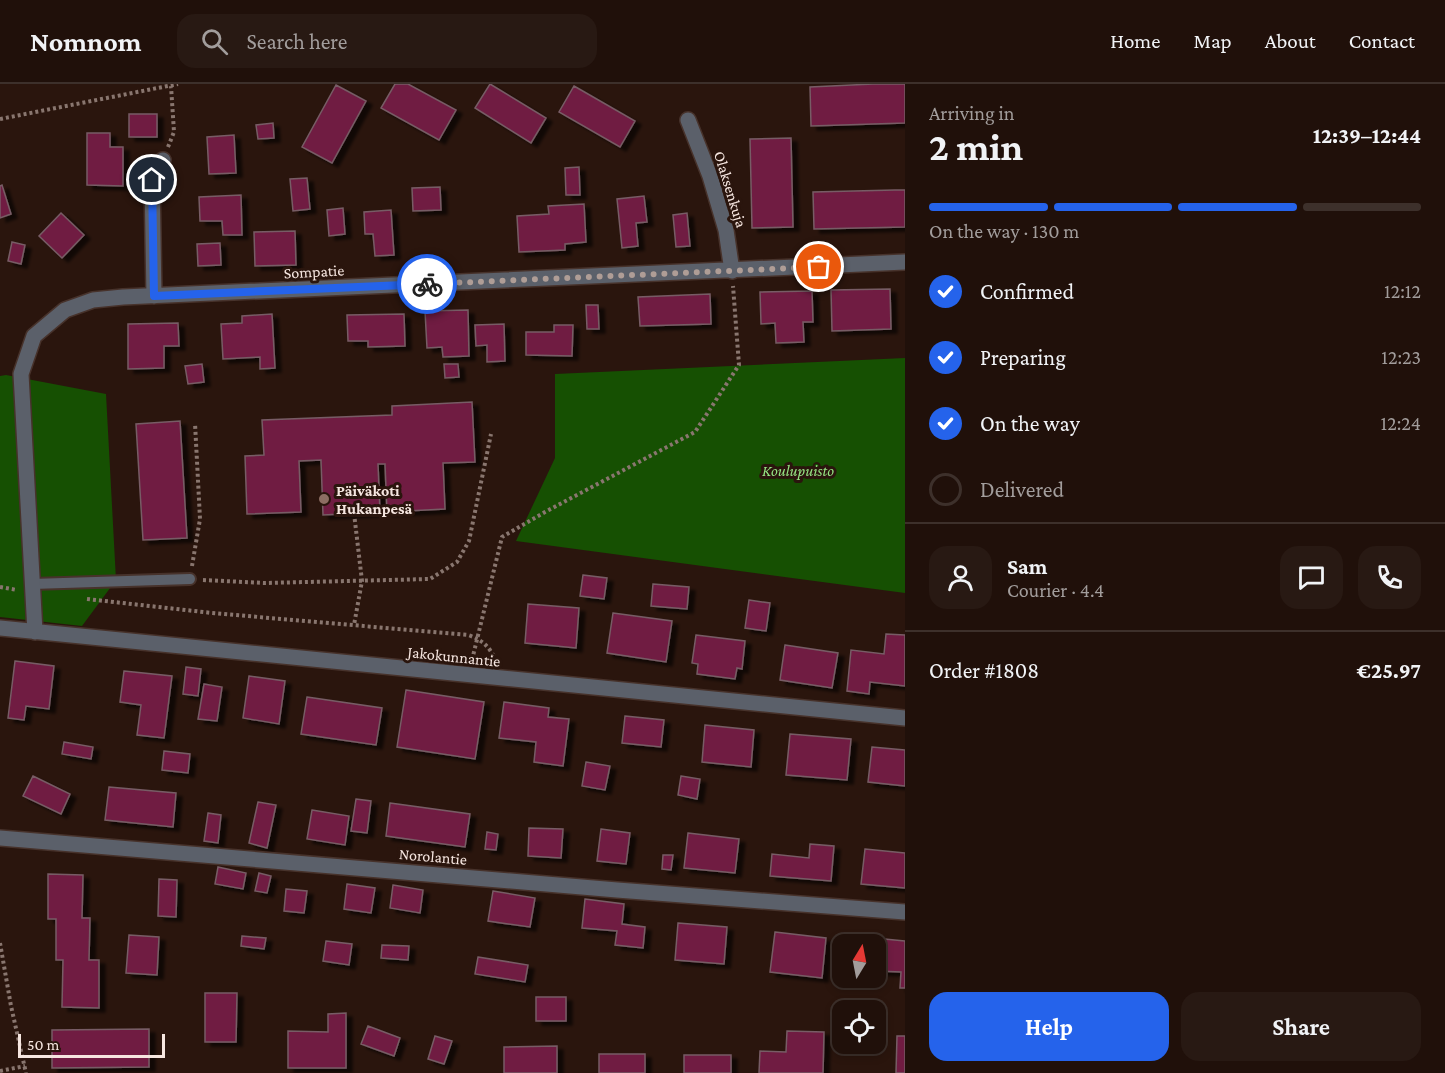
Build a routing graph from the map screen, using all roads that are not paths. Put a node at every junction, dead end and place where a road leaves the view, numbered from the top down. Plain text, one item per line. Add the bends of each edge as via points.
1 (688, 120) dead end
2 (163, 160) road end
3 (905, 262) edge
4 (732, 271) junction
5 (154, 296) junction
6 (190, 579) road end
7 (32, 588) junction
8 (0, 628) edge
9 (35, 632) junction
10 (905, 718) edge
11 (0, 838) edge
12 (905, 912) edge

1 - 4 street, Olaksenkuja via 723,219
2 - 5 street via 152,180
3 - 4 street, Sompatie
4 - 5 street, Sompatie
5 - 7 street, Sompatie via 93,300 65,310 34,336 21,374
6 - 7 lane
7 - 9 street, Sompatie
8 - 9 street, Jakokunnantie
9 - 10 street, Jakokunnantie
11 - 12 street, Norolantie

